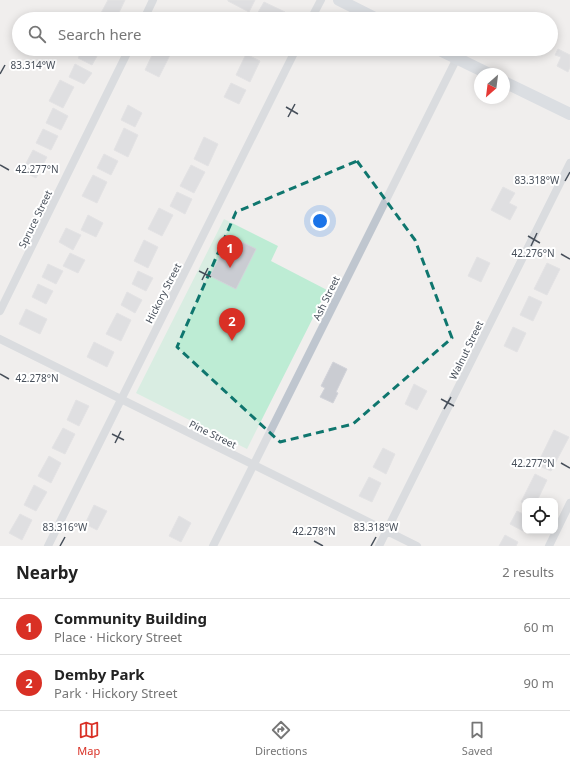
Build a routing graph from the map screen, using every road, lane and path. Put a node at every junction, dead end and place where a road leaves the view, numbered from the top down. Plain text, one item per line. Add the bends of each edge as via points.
1 (153, 0) edge
2 (321, 0) edge
3 (339, 0) edge
4 (147, 12) edge
5 (315, 12) edge
6 (363, 12) edge
7 (126, 56) edge
8 (293, 56) edge
9 (453, 56) edge
10 (457, 58) junction
11 (477, 68) edge
12 (510, 85) edge
13 (570, 114) edge
14 (570, 164) edge
15 (0, 311) edge
16 (0, 339) edge
17 (122, 399) junction
18 (254, 465) junction
19 (570, 503) edge
20 (387, 531) junction
21 (48, 546) edge
22 (213, 546) edge
23 (379, 546) edge
24 (417, 546) edge
25 (549, 546) edge

1 - 4 street
2 - 5 street
3 - 6 street
7 - 15 street, Spruce Street
8 - 17 street, Hickory Street
9 - 10 street
10 - 11 street
10 - 18 street, Ash Street
12 - 13 street
14 - 20 street, Walnut Street
16 - 17 street, Pine Street
17 - 18 street, Pine Street
17 - 21 street, Hickory Street
18 - 20 street, Pine Street
18 - 22 street, Ash Street
19 - 25 street
20 - 23 street, Walnut Street
20 - 24 street, Pine Street

